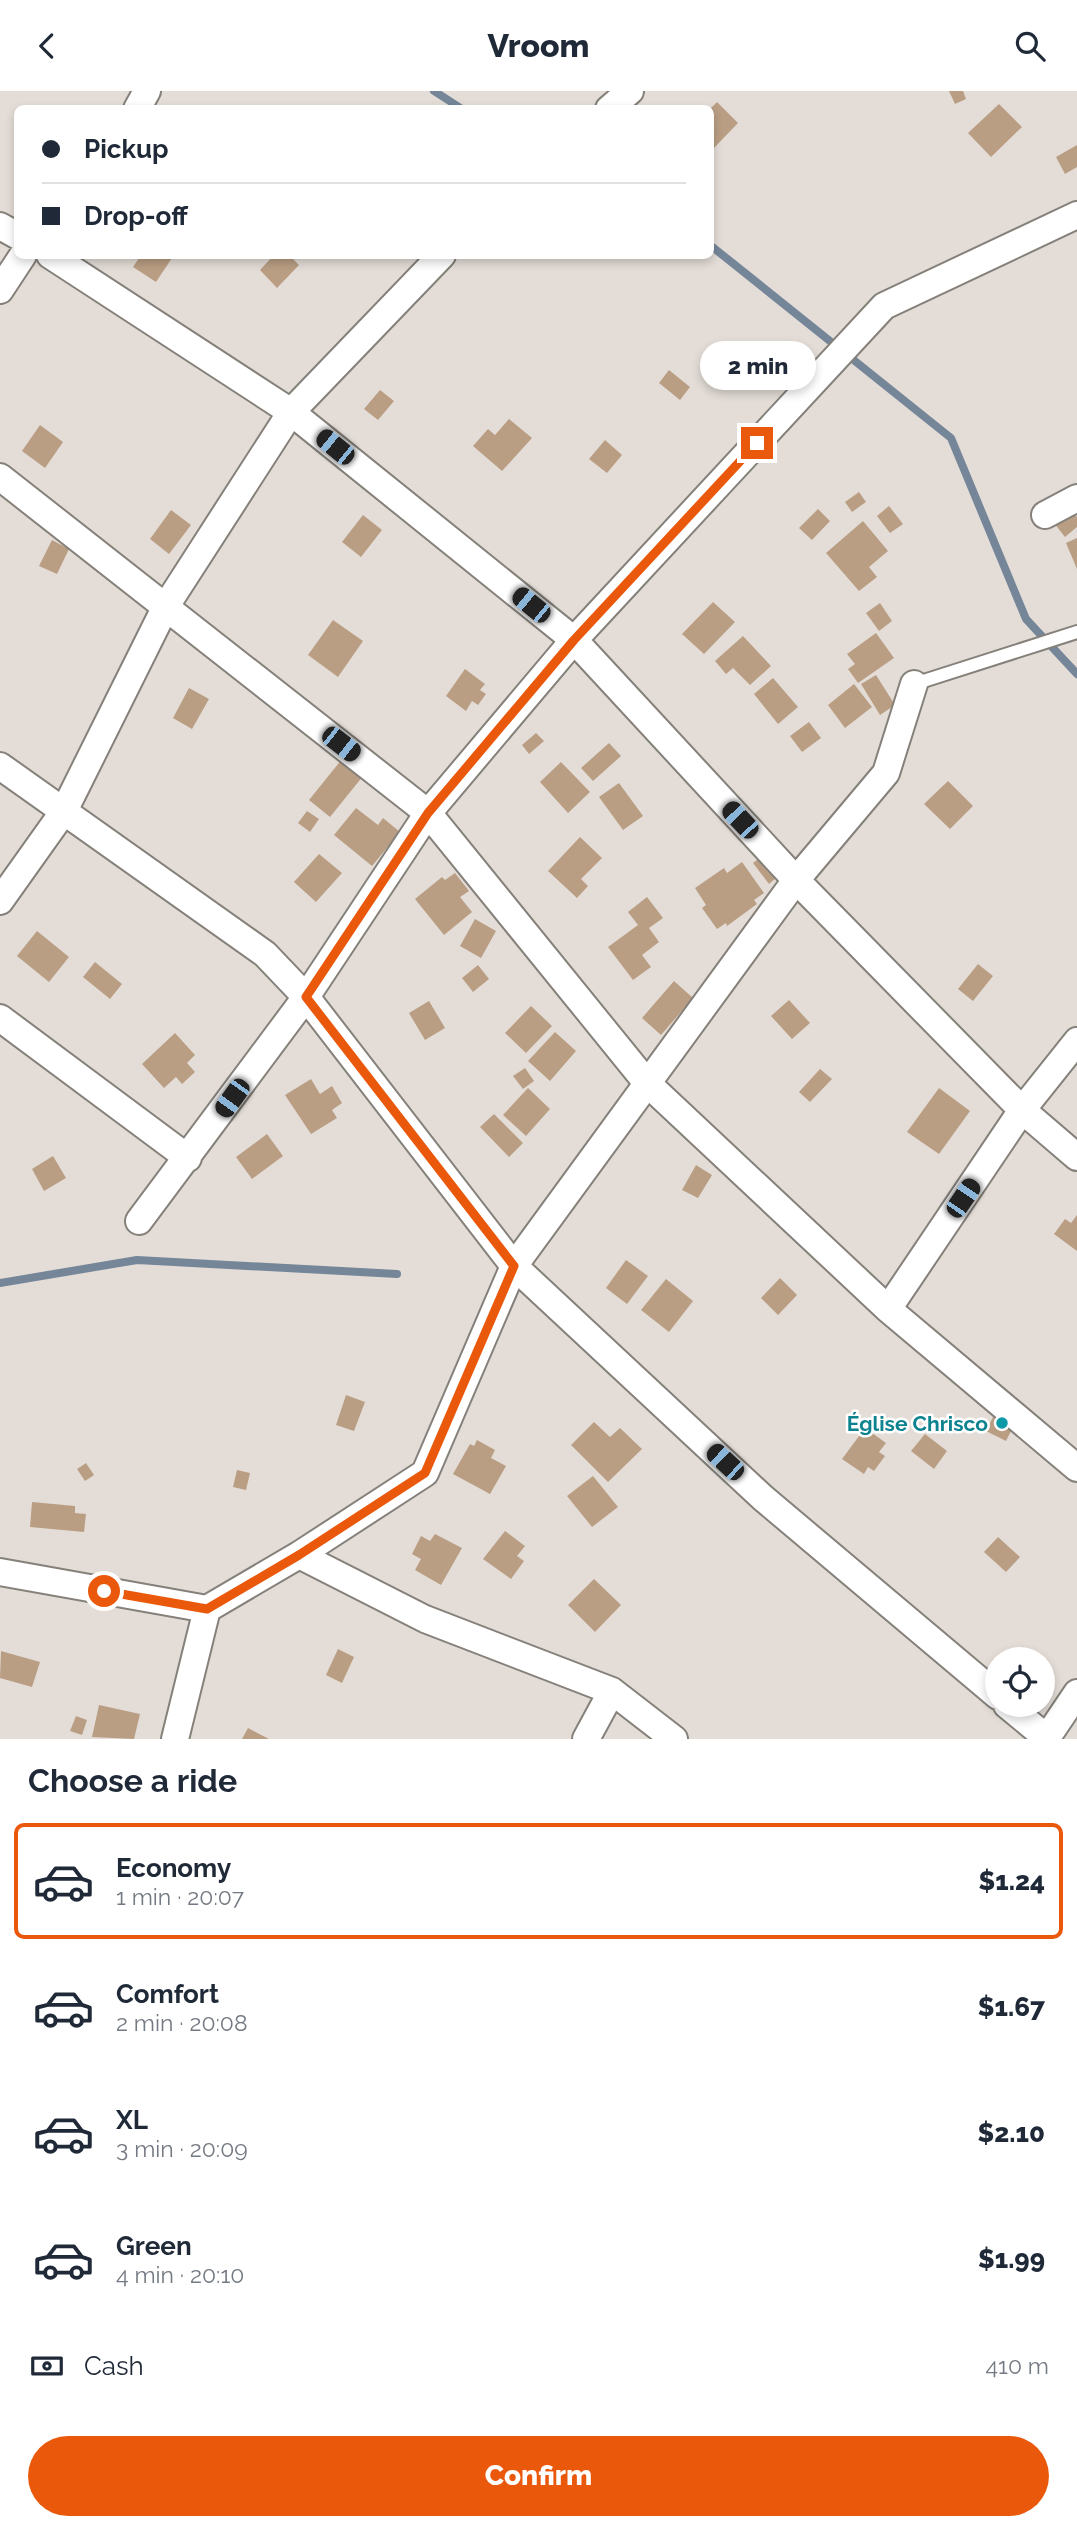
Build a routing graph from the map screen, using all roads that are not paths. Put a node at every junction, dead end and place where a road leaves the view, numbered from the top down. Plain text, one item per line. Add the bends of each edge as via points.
1 (630, 91) edge
2 (613, 105) edge
3 (1077, 215) edge
4 (20, 259) edge
5 (56, 259) edge
6 (438, 259) edge
7 (0, 290) edge
8 (291, 412) junction
9 (0, 477) edge
10 (1077, 498) edge
11 (1045, 515) dead end
12 (166, 606) junction
13 (1077, 632) edge
14 (574, 640) junction
15 (915, 684) joint
16 (0, 766) edge
17 (64, 811) junction
18 (428, 813) junction
19 (796, 880) junction
20 (0, 901) edge
21 (306, 997) junction
22 (0, 1018) edge
23 (1077, 1041) edge
24 (647, 1083) junction
25 (1023, 1110) junction
26 (1077, 1157) edge
27 (188, 1158) junction
28 (139, 1221) dead end
29 (514, 1266) junction
30 (888, 1309) junction
31 (1077, 1468) edge
32 (299, 1555) junction
33 (0, 1572) edge
34 (207, 1609) junction
35 (985, 1685) edge
36 (612, 1691) junction
37 (1077, 1693) edge
38 (1021, 1717) edge
39 (175, 1739) edge
40 (586, 1739) edge
41 (674, 1739) edge
42 (1047, 1739) edge

1 - 2 street
3 - 14 street via 884,306
4 - 7 street
5 - 8 street
6 - 8 street
8 - 12 street
8 - 14 street
9 - 12 street
10 - 11 street
12 - 17 street
12 - 18 street
13 - 15 lane
14 - 18 street
14 - 19 street
15 - 19 street via 886,772
16 - 17 street
17 - 20 street
17 - 21 street via 265,954
18 - 21 street
18 - 24 street
19 - 24 street
19 - 25 street
21 - 27 street
21 - 29 street
22 - 27 street
23 - 25 street
24 - 29 street
24 - 30 street
25 - 26 street
25 - 30 street
27 - 28 street
29 - 32 street via 425,1473
29 - 35 street via 763,1498
30 - 31 street
32 - 34 street
32 - 36 street via 425,1619
33 - 34 street
34 - 39 street
36 - 40 street
36 - 41 street
37 - 42 street
38 - 42 street

